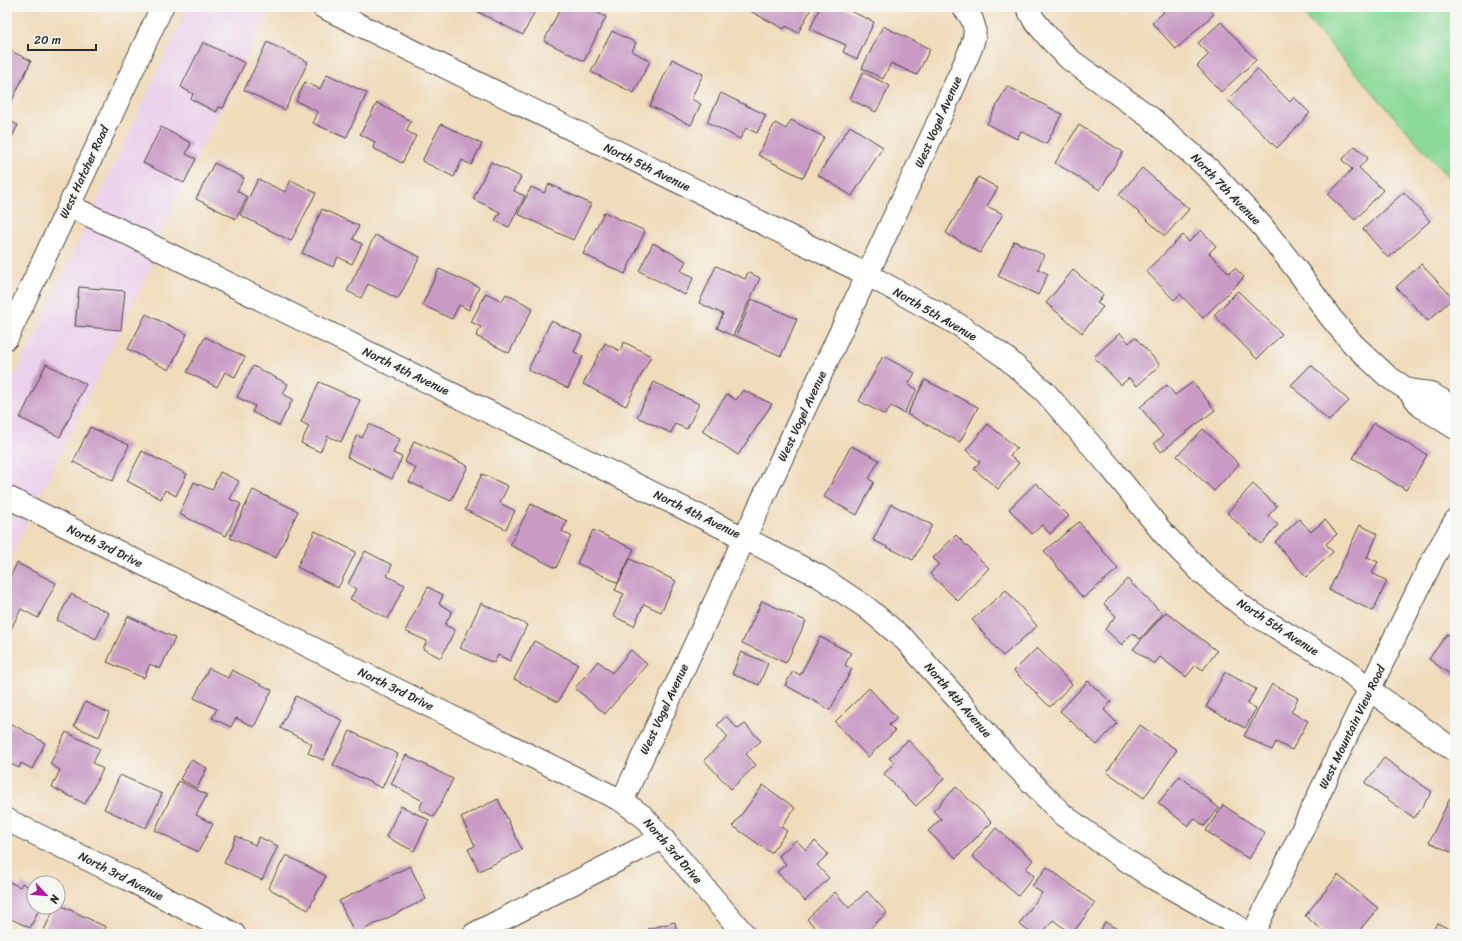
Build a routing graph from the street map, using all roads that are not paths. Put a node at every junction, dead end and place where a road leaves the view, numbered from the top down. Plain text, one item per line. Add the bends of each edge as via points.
1 (162, 7) edge
2 (323, 7) edge
3 (963, 7) edge
4 (1027, 7) edge
5 (69, 206) junction
6 (868, 275) junction
7 (7, 338) edge
8 (1408, 390) junction
9 (1455, 408) edge
10 (1455, 428) edge
11 (7, 497) edge
12 (1451, 527) edge
13 (744, 538) junction
14 (1370, 690) junction
15 (1455, 751) edge
16 (622, 801) junction
17 (7, 820) edge
18 (663, 838) junction
19 (234, 934) edge
20 (474, 934) edge
21 (744, 934) edge
22 (1247, 934) edge
23 (1253, 934) edge

1 - 5 street, West Hatcher Road
2 - 6 street, North 5th Avenue
3 - 6 street, West Vogel Avenue via 976,29 971,47
4 - 8 street, North 7th Avenue via 1048,38 1069,58 1151,118 1210,170 1262,226 1353,344 1387,376
5 - 7 street, West Hatcher Road
5 - 13 street, North 4th Avenue
6 - 13 street, West Vogel Avenue
6 - 14 street, North 5th Avenue via 959,325 1005,357 1045,392 1111,468 1163,534 1203,574 1247,610 1346,669
8 - 9 street via 1430,392
8 - 10 street via 1422,407
11 - 16 street, North 3rd Drive
12 - 14 street, West Mountain View Road
13 - 16 street, West Vogel Avenue
13 - 22 street, North 4th Avenue via 819,576 867,608 905,640 1004,754 1063,815 1153,878 1228,920
14 - 15 street, North 5th Avenue
14 - 23 street, West Mountain View Road
16 - 18 street, North 3rd Drive via 644,817
17 - 19 street, North 3rd Avenue
18 - 20 street
18 - 21 street, North 3rd Drive

